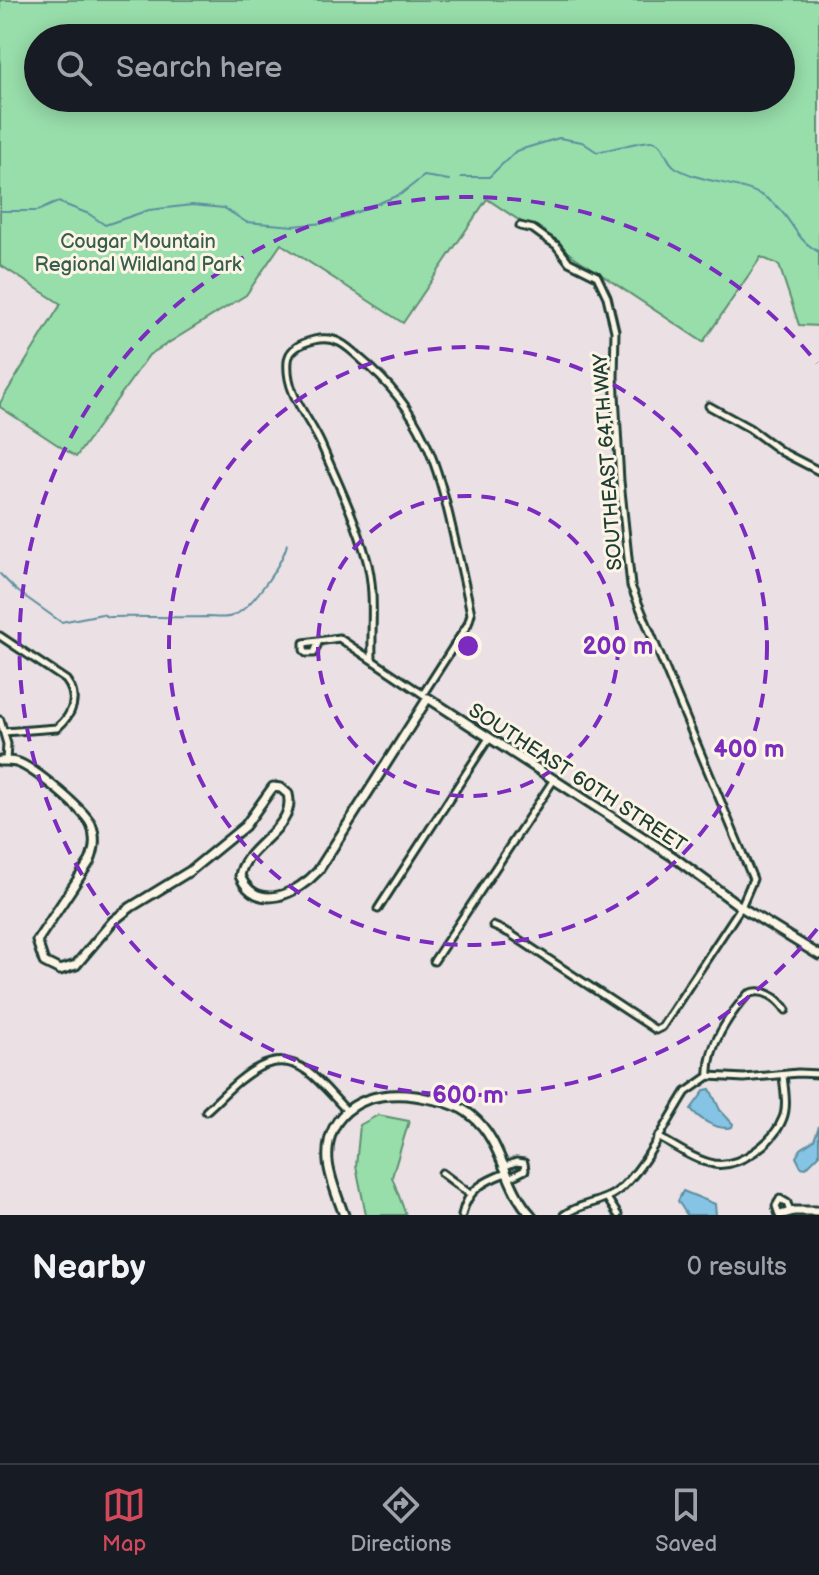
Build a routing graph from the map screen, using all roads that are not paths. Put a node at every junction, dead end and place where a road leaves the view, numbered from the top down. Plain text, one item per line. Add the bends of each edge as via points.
1 (520, 226) dead end
2 (709, 406) dead end
3 (819, 471) edge
4 (0, 636) edge
5 (318, 643) dead end
6 (372, 659) junction
7 (426, 696) junction
8 (0, 720) edge
9 (4, 732) junction
10 (489, 738) junction
11 (3, 761) edge
12 (553, 781) junction
13 (741, 907) junction
14 (378, 909) dead end
15 (493, 926) dead end
16 (819, 955) edge
17 (434, 961) dead end
18 (786, 1010) dead end
19 (819, 1074) edge
20 (783, 1075) junction
21 (709, 1076) junction
22 (206, 1111) dead end
23 (347, 1111) junction
24 (658, 1137) junction
25 (442, 1173) dead end
26 (506, 1173) junction
27 (470, 1194) junction
28 (607, 1198) junction
29 (819, 1211) edge
30 (790, 1212) junction
31 (344, 1215) edge
32 (462, 1215) edge
33 (531, 1215) edge
34 (564, 1215) edge
35 (618, 1215) edge
36 (779, 1215) edge

1 - 13 street, SOUTHEAST 64TH WAY via 533,229 569,262 597,276 607,297 615,331 620,481 631,586 752,873 752,886
2 - 3 street
4 - 9 street via 61,676 72,689 73,706 57,728
5 - 6 street, SOUTHEAST 60TH STREET via 339,638
6 - 7 street, SOUTHEAST 60TH STREET
6 - 7 street via 374,603 366,554 320,440 292,391 288,368 289,355 300,345 323,338 334,339 384,380 432,453 444,489 471,614
7 - 10 street, SOUTHEAST 60TH STREET
7 - 11 street via 318,871 297,890 265,896 241,880 241,867 269,837 290,802 285,791 273,787 245,826 190,871 113,921 73,968 60,970 48,965 39,951 39,937 92,856 95,837 90,822 69,799 24,766
8 - 9 street
9 - 11 street
10 - 12 street, SOUTHEAST 60TH STREET
10 - 14 street
12 - 13 street, SOUTHEAST 60TH STREET
12 - 17 street
13 - 15 street, SOUTHEAST 64TH WAY via 656,1030
13 - 16 street, SOUTHEAST 60TH STREET
18 - 21 street via 763,992 748,994 714,1045
19 - 20 street
20 - 21 street
20 - 24 street via 782,1121 747,1157 716,1164
21 - 24 street via 691,1086
22 - 23 street via 257,1067 279,1061 304,1069
23 - 26 street via 383,1094 448,1102 481,1125
23 - 31 street via 332,1134 328,1157
24 - 28 street via 630,1179
25 - 27 street
26 - 27 street
26 - 33 street
27 - 32 street
28 - 34 street
28 - 35 street
29 - 30 street
30 - 36 street
30 - 36 street via 780,1199

